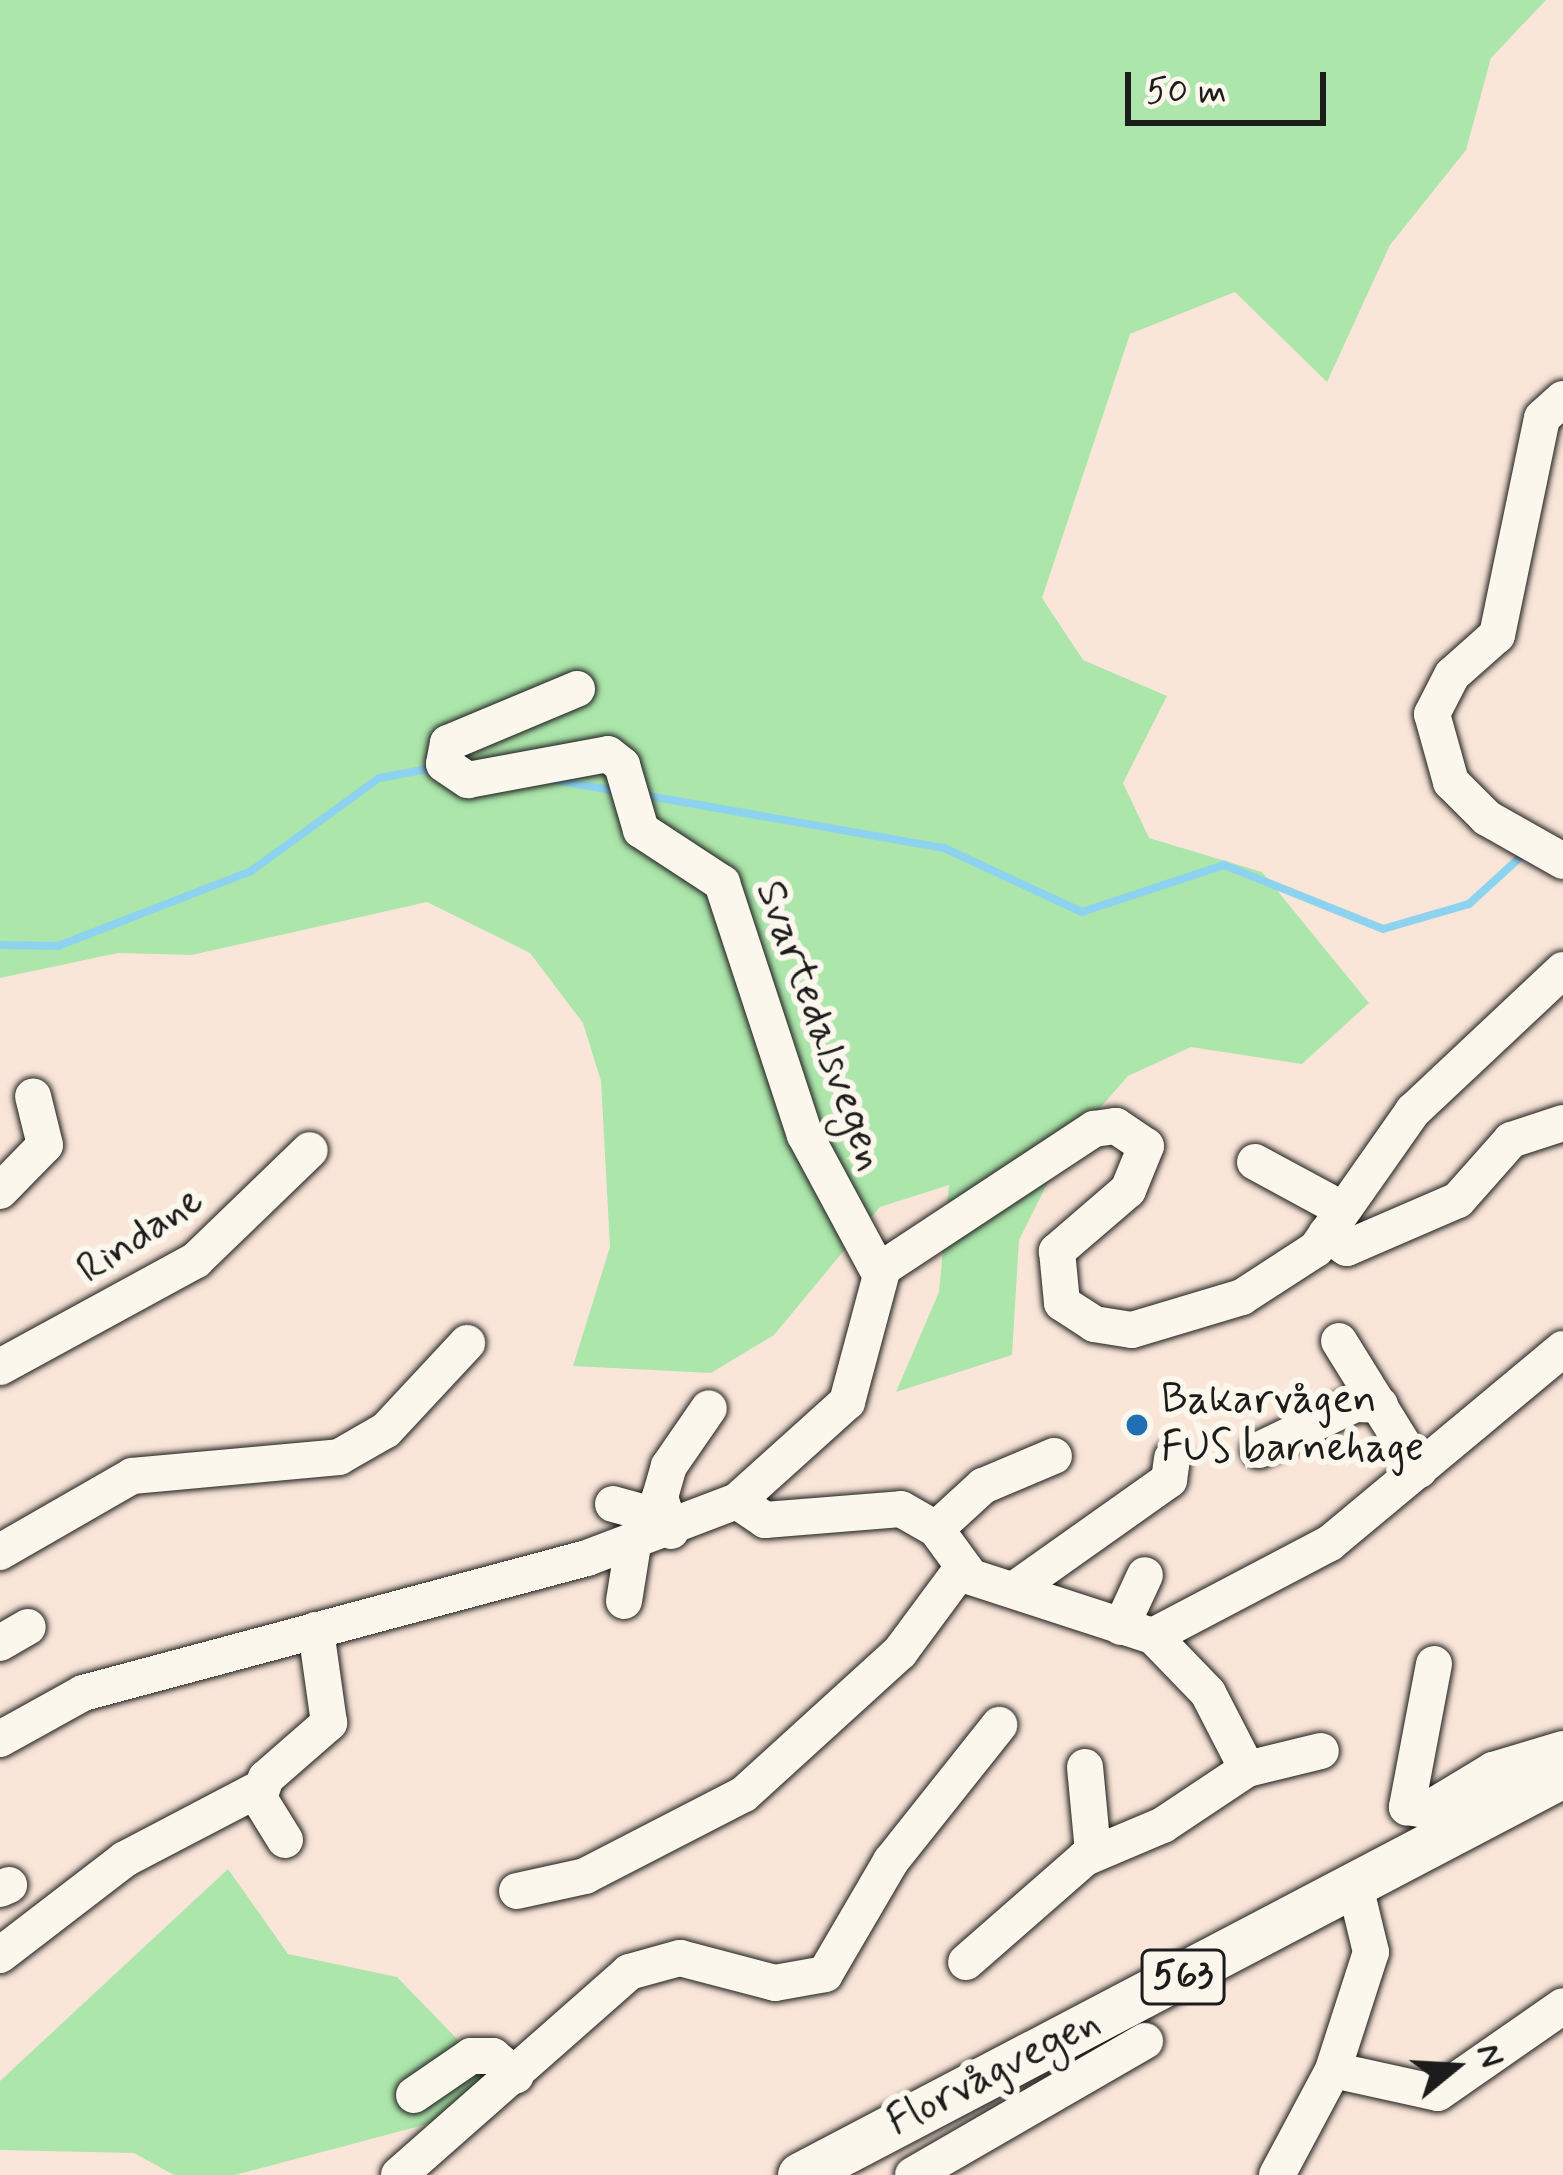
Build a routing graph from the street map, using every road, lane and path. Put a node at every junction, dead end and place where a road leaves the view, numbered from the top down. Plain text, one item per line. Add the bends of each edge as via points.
1 (1563, 399) edge
2 (577, 689) dead end
3 (1563, 861) edge
4 (1563, 970) edge
5 (33, 1096) dead end
6 (1563, 1123) edge
7 (310, 1150) dead end
8 (1256, 1162) dead end
9 (0, 1190) edge
10 (1334, 1221) junction
11 (880, 1274) junction
12 (1339, 1341) dead end
13 (467, 1343) dead end
14 (1563, 1349) edge
15 (0, 1367) edge
16 (1380, 1405) junction
17 (709, 1408) dead end
18 (1259, 1450) dead end
19 (1054, 1456) dead end
20 (1172, 1458) dead end
21 (1419, 1470) junction
22 (737, 1501) junction
23 (614, 1504) dead end
24 (667, 1524) junction
25 (936, 1529) junction
26 (633, 1545) junction
27 (0, 1552) edge
28 (960, 1571) junction
29 (1145, 1575) dead end
30 (1016, 1589) junction
31 (624, 1601) dead end
32 (316, 1630) junction
33 (1137, 1631) junction
34 (1434, 1664) dead end
35 (999, 1725) dead end
36 (0, 1739) edge
37 (1563, 1749) edge
38 (1321, 1751) dead end
39 (1085, 1767) dead end
40 (1247, 1769) junction
41 (1563, 1775) edge
42 (261, 1788) junction
43 (1501, 1789) junction
44 (285, 1840) dead end
45 (1103, 1847) junction
46 (517, 1891) dead end
47 (1356, 1891) junction
48 (0, 1954) edge
49 (966, 1962) dead end
50 (1563, 2006) edge
51 (1145, 2041) dead end
52 (1333, 2070) junction
53 (516, 2075) junction
54 (414, 2095) dead end
55 (400, 2175) edge
56 (800, 2175) edge
57 (913, 2175) edge
58 (1276, 2175) edge

1 - 3 street via 1542,418 1497,635 1452,675 1432,714 1451,782 1487,818
2 - 11 street, Svartedalsvegen via 448,742 444,764 468,780 608,754 622,765 641,830 722,883 805,1135
4 - 10 street via 1413,1111
5 - 9 street via 45,1145
6 - 10 street via 1511,1139 1458,1200 1347,1248
7 - 15 street, Rindane via 196,1260
8 - 10 street
10 - 11 street via 1283,1274 1220,1306 1132,1330 1094,1324 1063,1303 1053,1262 1137,1174 1142,1138 1107,1125 1049,1150
11 - 22 street via 848,1402
12 - 16 street
13 - 27 street via 386,1430 338,1457 131,1476
14 - 21 street
16 - 18 street via 1355,1405
16 - 21 street
17 - 24 street via 669,1466
19 - 25 street via 983,1486
20 - 30 street via 1169,1480
21 - 33 street via 1263,1586
22 - 24 street
22 - 25 street via 757,1520 879,1506
23 - 24 street
24 - 26 street
25 - 28 street
26 - 31 street
26 - 32 street
28 - 30 street
28 - 46 street via 900,1652 744,1795 585,1876
29 - 33 street
30 - 33 street
32 - 36 street via 83,1693
32 - 42 street via 329,1723
33 - 40 street via 1208,1693
34 - 43 street, Florvågvegen via 1407,1807 1426,1810
35 - 53 street via 891,1862 825,1974 775,1982 690,1959 645,1965
37 - 43 street, Florvågvegen
38 - 40 street
39 - 45 street via 1092,1841
40 - 45 street via 1163,1825
41 - 43 main road, Florvågvegen / 563
42 - 44 street via 262,1809
42 - 48 street via 125,1858
43 - 47 main road, Florvågvegen / 563
45 - 49 street
47 - 52 street via 1371,1952
47 - 56 main road, Florvågvegen / 563
50 - 52 street via 1438,2093
51 - 57 street, Florvågvegen
52 - 58 street
53 - 54 street via 493,2056 471,2056
53 - 55 street

